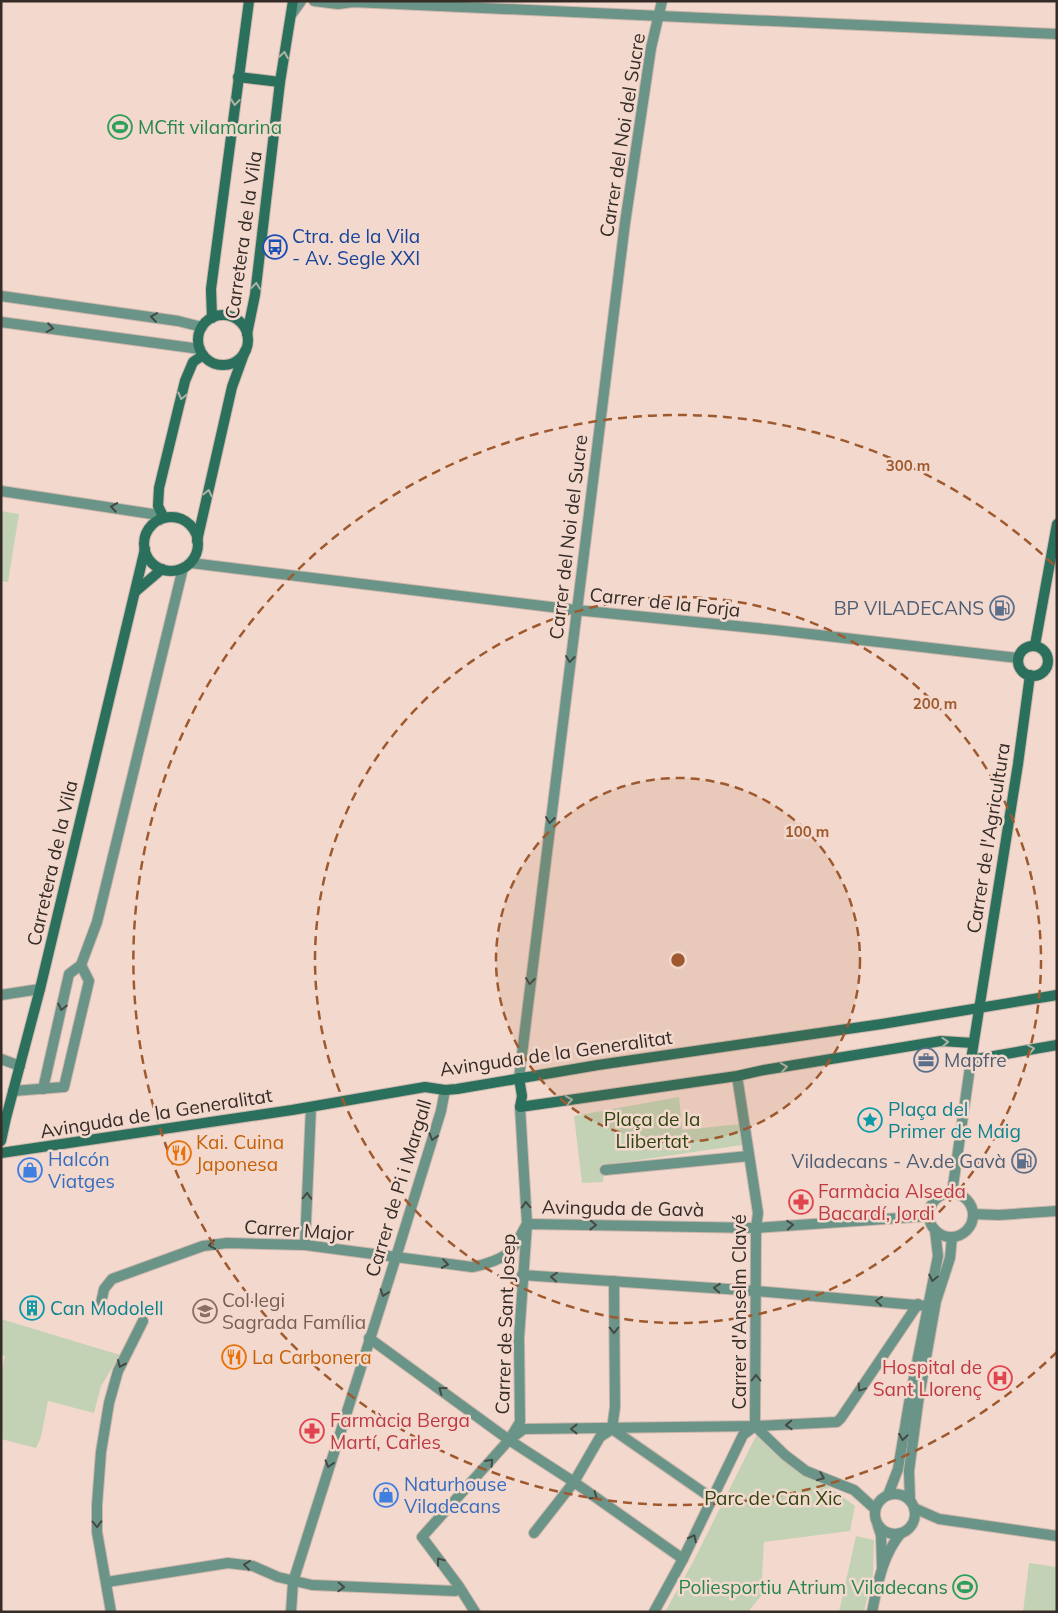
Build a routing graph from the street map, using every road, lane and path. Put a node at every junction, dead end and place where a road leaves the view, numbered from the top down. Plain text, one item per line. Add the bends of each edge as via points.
1 (249, 1) edge
2 (293, 1) edge
3 (301, 1) edge
4 (314, 1) edge
5 (662, 1) edge
6 (352, 2) edge
7 (291, 15) junction
8 (659, 16) junction
9 (1057, 34) edge
10 (238, 77) junction
11 (280, 82) junction
12 (1, 296) edge
13 (212, 318) junction
14 (1, 322) edge
15 (202, 327) junction
16 (247, 334) junction
17 (246, 351) junction
18 (202, 352) junction
19 (1, 491) edge
20 (162, 519) junction
21 (1057, 524) edge
22 (198, 541) junction
23 (145, 549) junction
24 (187, 565) junction
25 (162, 569) junction
26 (136, 592) junction
27 (576, 610) junction
28 (1035, 645) junction
29 (1018, 658) junction
30 (1030, 675) junction
31 (81, 965) junction
32 (40, 989) junction
33 (1, 995) edge
34 (1057, 995) edge
35 (980, 1006) junction
36 (973, 1043) junction
37 (1057, 1045) edge
38 (1, 1059) edge
39 (971, 1060) junction
40 (20, 1066) junction
41 (737, 1076) junction
42 (519, 1078) junction
43 (43, 1089) junction
44 (445, 1090) junction
45 (13, 1091) junction
46 (311, 1107) junction
47 (520, 1107) junction
48 (1, 1141) edge
49 (1, 1153) edge
50 (749, 1156) junction
51 (605, 1170) dead end
52 (952, 1193) junction
53 (1057, 1210) edge
54 (974, 1214) junction
55 (929, 1216) junction
56 (527, 1224) junction
57 (756, 1228) junction
58 (935, 1230) junction
59 (952, 1237) junction
60 (305, 1245) junction
61 (396, 1257) junction
62 (522, 1275) junction
63 (614, 1281) junction
64 (756, 1291) junction
65 (101, 1303) dead end
66 (922, 1305) junction
67 (143, 1321) dead end
68 (369, 1338) junction
69 (755, 1426) junction
70 (612, 1429) junction
71 (509, 1440) junction
72 (574, 1482) junction
73 (888, 1495) junction
74 (713, 1499) junction
75 (912, 1504) junction
76 (875, 1510) junction
77 (939, 1519) junction
78 (878, 1525) junction
79 (912, 1525) junction
80 (534, 1533) dead end
81 (901, 1534) junction
82 (1057, 1536) edge
83 (683, 1559) junction
84 (882, 1568) junction
85 (107, 1582) junction
86 (293, 1582) junction
87 (457, 1588) junction
88 (111, 1612) edge
89 (291, 1612) edge
90 (475, 1612) edge
91 (654, 1612) edge
92 (872, 1612) edge

1 - 10 street, Carretera de la Vila
2 - 7 street, Carretera de la Vila
3 - 7 street
4 - 6 street
5 - 8 street, Carrer del Noi del Sucre
6 - 8 street
11 -> 7 street, Carretera de la Vila
8 - 9 street
8 - 27 street, Carrer del Noi del Sucre via 651,48 625,223
10 - 11 street
10 -> 13 street, Carretera de la Vila via 211,289
16 -> 11 street, Carretera de la Vila via 255,295
15 -> 12 street
13 - 15 street
13 - 16 street via 222,315 233,317
14 -> 18 street
15 - 18 street via 198,337
16 - 17 street
17 - 18 street via 229,364 215,363
22 -> 17 street via 232,387
18 -> 20 street via 193,362 185,381 159,488 158,506
20 -> 19 street via 152,514
20 - 22 street via 175,518 186,522
20 - 23 street via 147,532
21 - 28 street
22 - 24 street via 196,555
23 - 25 street via 149,559
23 - 26 street, Carretera de la Vila
24 - 25 street via 173,571
24 - 27 street, Carrer de la Forja
24 - 31 street via 97,922
25 - 26 street
26 - 32 street, Carretera de la Vila
27 - 29 street, Carrer de la Forja
27 -> 42 street, Carrer del Noi del Sucre
28 - 29 street via 1025,647
28 - 30 street via 1044,650 1048,663 1039,675
29 - 30 street via 1019,667
30 - 35 street, Carrer de l'Agricultura
31 -> 43 street via 69,974
31 - 43 street via 89,981 64,1087
32 - 33 street
32 - 40 street, Carretera de la Vila
34 - 35 street, Avinguda de la Generalitat
35 - 36 street, Carrer de l'Agricultura
35 - 42 street, Avinguda de la Generalitat via 882,1024
36 - 39 street, Carrer de l'Agricultura
41 -> 36 street via 941,1041
39 -> 37 street
38 - 40 street
39 - 52 street
40 - 45 street, Carretera de la Vila
47 -> 41 street
41 - 50 street, Carrer d'Anselm Clavé
42 - 44 street, Avinguda de la Generalitat
42 - 47 street
43 - 45 street
44 - 46 street, Avinguda de la Generalitat via 425,1087
44 -> 61 street, Carrer de Pi i Margall
45 - 48 street, Carretera de la Vila
46 - 49 street, Avinguda de la Generalitat
60 -> 46 street
56 -> 47 street, Carrer de Sant Josep
50 - 51 street
50 - 57 street, Carrer d'Anselm Clavé via 758,1213
52 - 54 street via 964,1197
52 - 55 street via 938,1197
53 - 54 street
54 - 59 street via 965,1233
57 -> 55 street, Avinguda de Gavà
55 - 58 street
56 -> 57 street, Avinguda de Gavà
61 -> 56 street, Carrer Major via 472,1268 481,1266 507,1254
56 - 62 street, Carrer de Sant Josep
57 - 64 street, Carrer d'Anselm Clavé
58 - 59 street
58 -> 66 street via 938,1256
59 - 75 street via 950,1258 936,1301 918,1403 909,1471
60 - 61 street, Carrer Major
60 -> 65 street, Carrer Major via 227,1243 203,1246 112,1279 104,1289
61 -> 68 street, Carrer de Pi i Margall
63 -> 62 street
62 - 71 street, Carrer de Sant Josep via 520,1422
64 -> 63 street
63 -> 70 street
66 -> 64 street
69 -> 64 street, Carrer d'Anselm Clavé
66 -> 69 street via 837,1422
66 -> 73 street via 898,1469
67 -> 85 street via 118,1371 101,1452 97,1532
71 -> 68 street
68 -> 86 street, Carrer de Pi i Margall
69 - 70 street
69 - 74 street, Carrer d'Anselm Clavé via 743,1435
69 -> 76 street via 806,1470 854,1490
70 -> 71 street via 524,1429
70 - 72 street via 600,1438
70 - 74 street
71 - 72 street
87 -> 71 street, Carrer de Sant Josep via 422,1537
72 - 80 street
72 -> 83 street
73 - 75 street via 900,1495
73 - 76 street
83 -> 74 street, Carrer d'Anselm Clavé
75 - 77 street
75 - 79 street via 915,1514
76 - 78 street
77 - 79 street
77 - 82 street
78 - 81 street via 888,1533
78 - 84 street
79 - 81 street
81 - 84 street
83 - 91 street, Carrer d'Anselm Clavé
84 - 92 street
86 -> 85 street via 261,1568 228,1563
85 - 88 street
86 -> 87 street
86 - 89 street, Carrer de Pi i Margall
87 - 90 street

